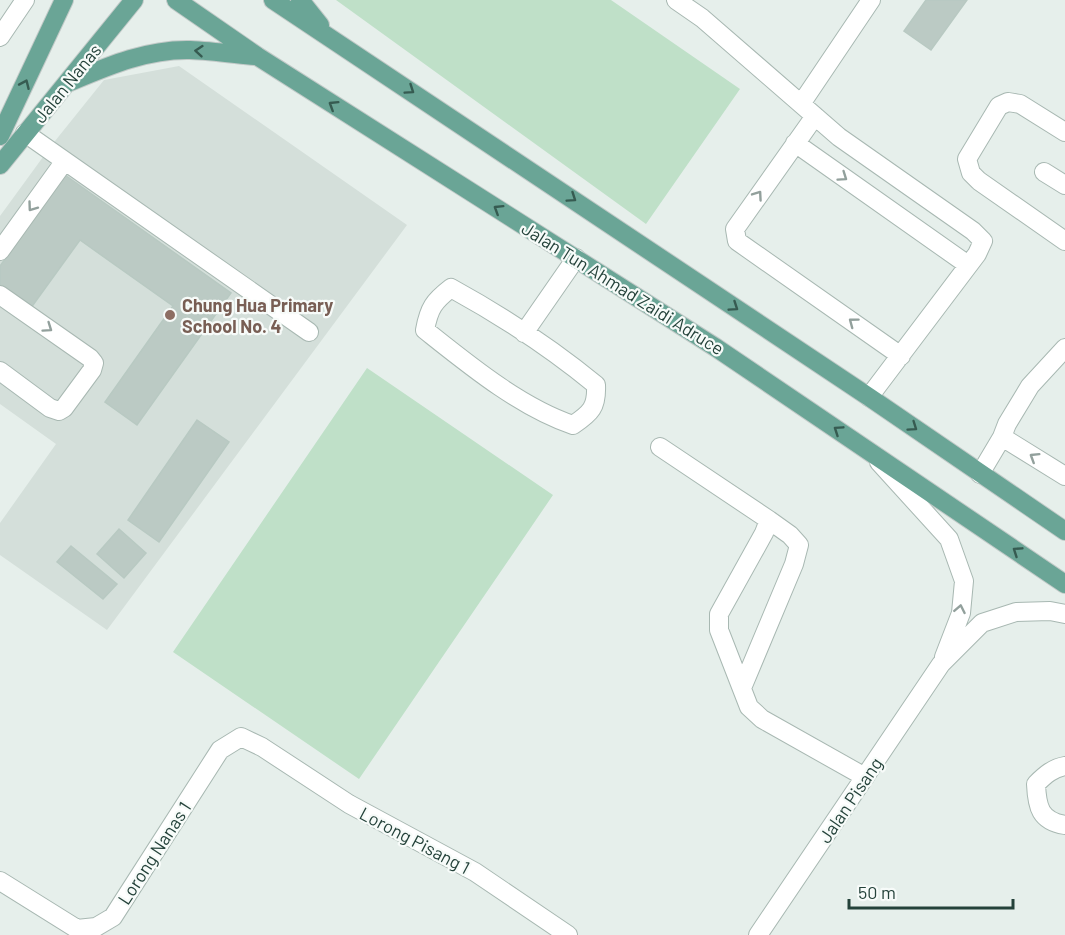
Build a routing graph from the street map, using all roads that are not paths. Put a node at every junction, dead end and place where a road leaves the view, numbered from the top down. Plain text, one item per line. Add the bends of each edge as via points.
1 (25, 0) edge
2 (64, 0) edge
3 (134, 0) edge
4 (176, 0) edge
5 (273, 0) edge
6 (300, 0) edge
7 (676, 0) edge
8 (871, 0) edge
9 (329, 36) junction
10 (0, 37) edge
11 (257, 56) junction
12 (67, 83) junction
13 (808, 110) junction
14 (1065, 132) edge
15 (25, 134) junction
16 (0, 136) edge
17 (795, 143) junction
18 (64, 162) junction
19 (0, 165) edge
20 (1044, 172) dead end
21 (1065, 185) edge
22 (1065, 241) edge
23 (0, 251) edge
24 (576, 258) junction
25 (968, 265) junction
26 (0, 295) edge
27 (309, 332) dead end
28 (524, 333) junction
29 (901, 356) junction
30 (1062, 358) edge
31 (0, 371) edge
32 (869, 397) junction
33 (1002, 438) junction
34 (660, 447) dead end
35 (869, 451) junction
36 (980, 474) junction
37 (1065, 476) edge
38 (769, 520) junction
39 (1065, 531) edge
40 (1065, 584) edge
41 (1065, 614) edge
42 (941, 664) junction
43 (742, 688) junction
44 (262, 747) joint
45 (1065, 766) edge
46 (865, 777) junction
47 (1065, 825) edge
48 (0, 881) edge
49 (767, 932) edge
50 (568, 935) edge

1 - 10 street
16 -> 2 main road
3 - 12 main road, Jalan Nanas
4 - 11 main road, Jalan Tun Ahmad Zaidi Adruce
5 - 9 main road
6 - 9 main road
7 - 13 street
8 - 13 street
9 -> 32 main road
11 -> 12 main road via 189,50 152,54 120,61
24 -> 11 main road, Jalan Tun Ahmad Zaidi Adruce
12 - 15 main road, Jalan Nanas
13 - 17 street
13 - 25 street via 973,231 983,241
14 - 22 street via 1020,104 1008,102 999,106 967,159 971,173 979,181
15 - 18 street
15 - 19 main road, Jalan Nanas
17 -> 25 street
29 -> 17 street via 737,241 735,229
18 -> 23 street
18 - 27 street
20 - 21 street
24 - 28 street
35 -> 24 main road, Jalan Tun Ahmad Zaidi Adruce
25 - 29 street
26 -> 31 street via 94,363 59,411
28 - 28 street via 596,385 597,399 589,415 573,425 549,417 425,330 428,312 452,288
29 - 32 street
30 - 33 street via 1030,386
32 -> 36 main road
33 - 36 street
37 -> 33 street
34 - 38 street
40 -> 35 main road, Jalan Tun Ahmad Zaidi Adruce
42 -> 35 street, Jalan Pisang via 961,613 964,581 949,539
36 - 39 main road
38 - 43 street via 719,614 719,630
38 - 43 street via 799,545
41 - 42 street, Jalan Pisang via 1016,612 982,623
42 - 46 street, Jalan Pisang
43 - 46 street via 749,707 762,719
44 - 48 street, Lorong Nanas 1 via 241,737 220,750 113,917 96,927 77,929
44 - 50 street, Lorong Pisang 1 via 349,804 475,872
45 - 47 street via 1046,774 1036,784 1043,815 1051,823
46 - 49 street, Jalan Pisang

